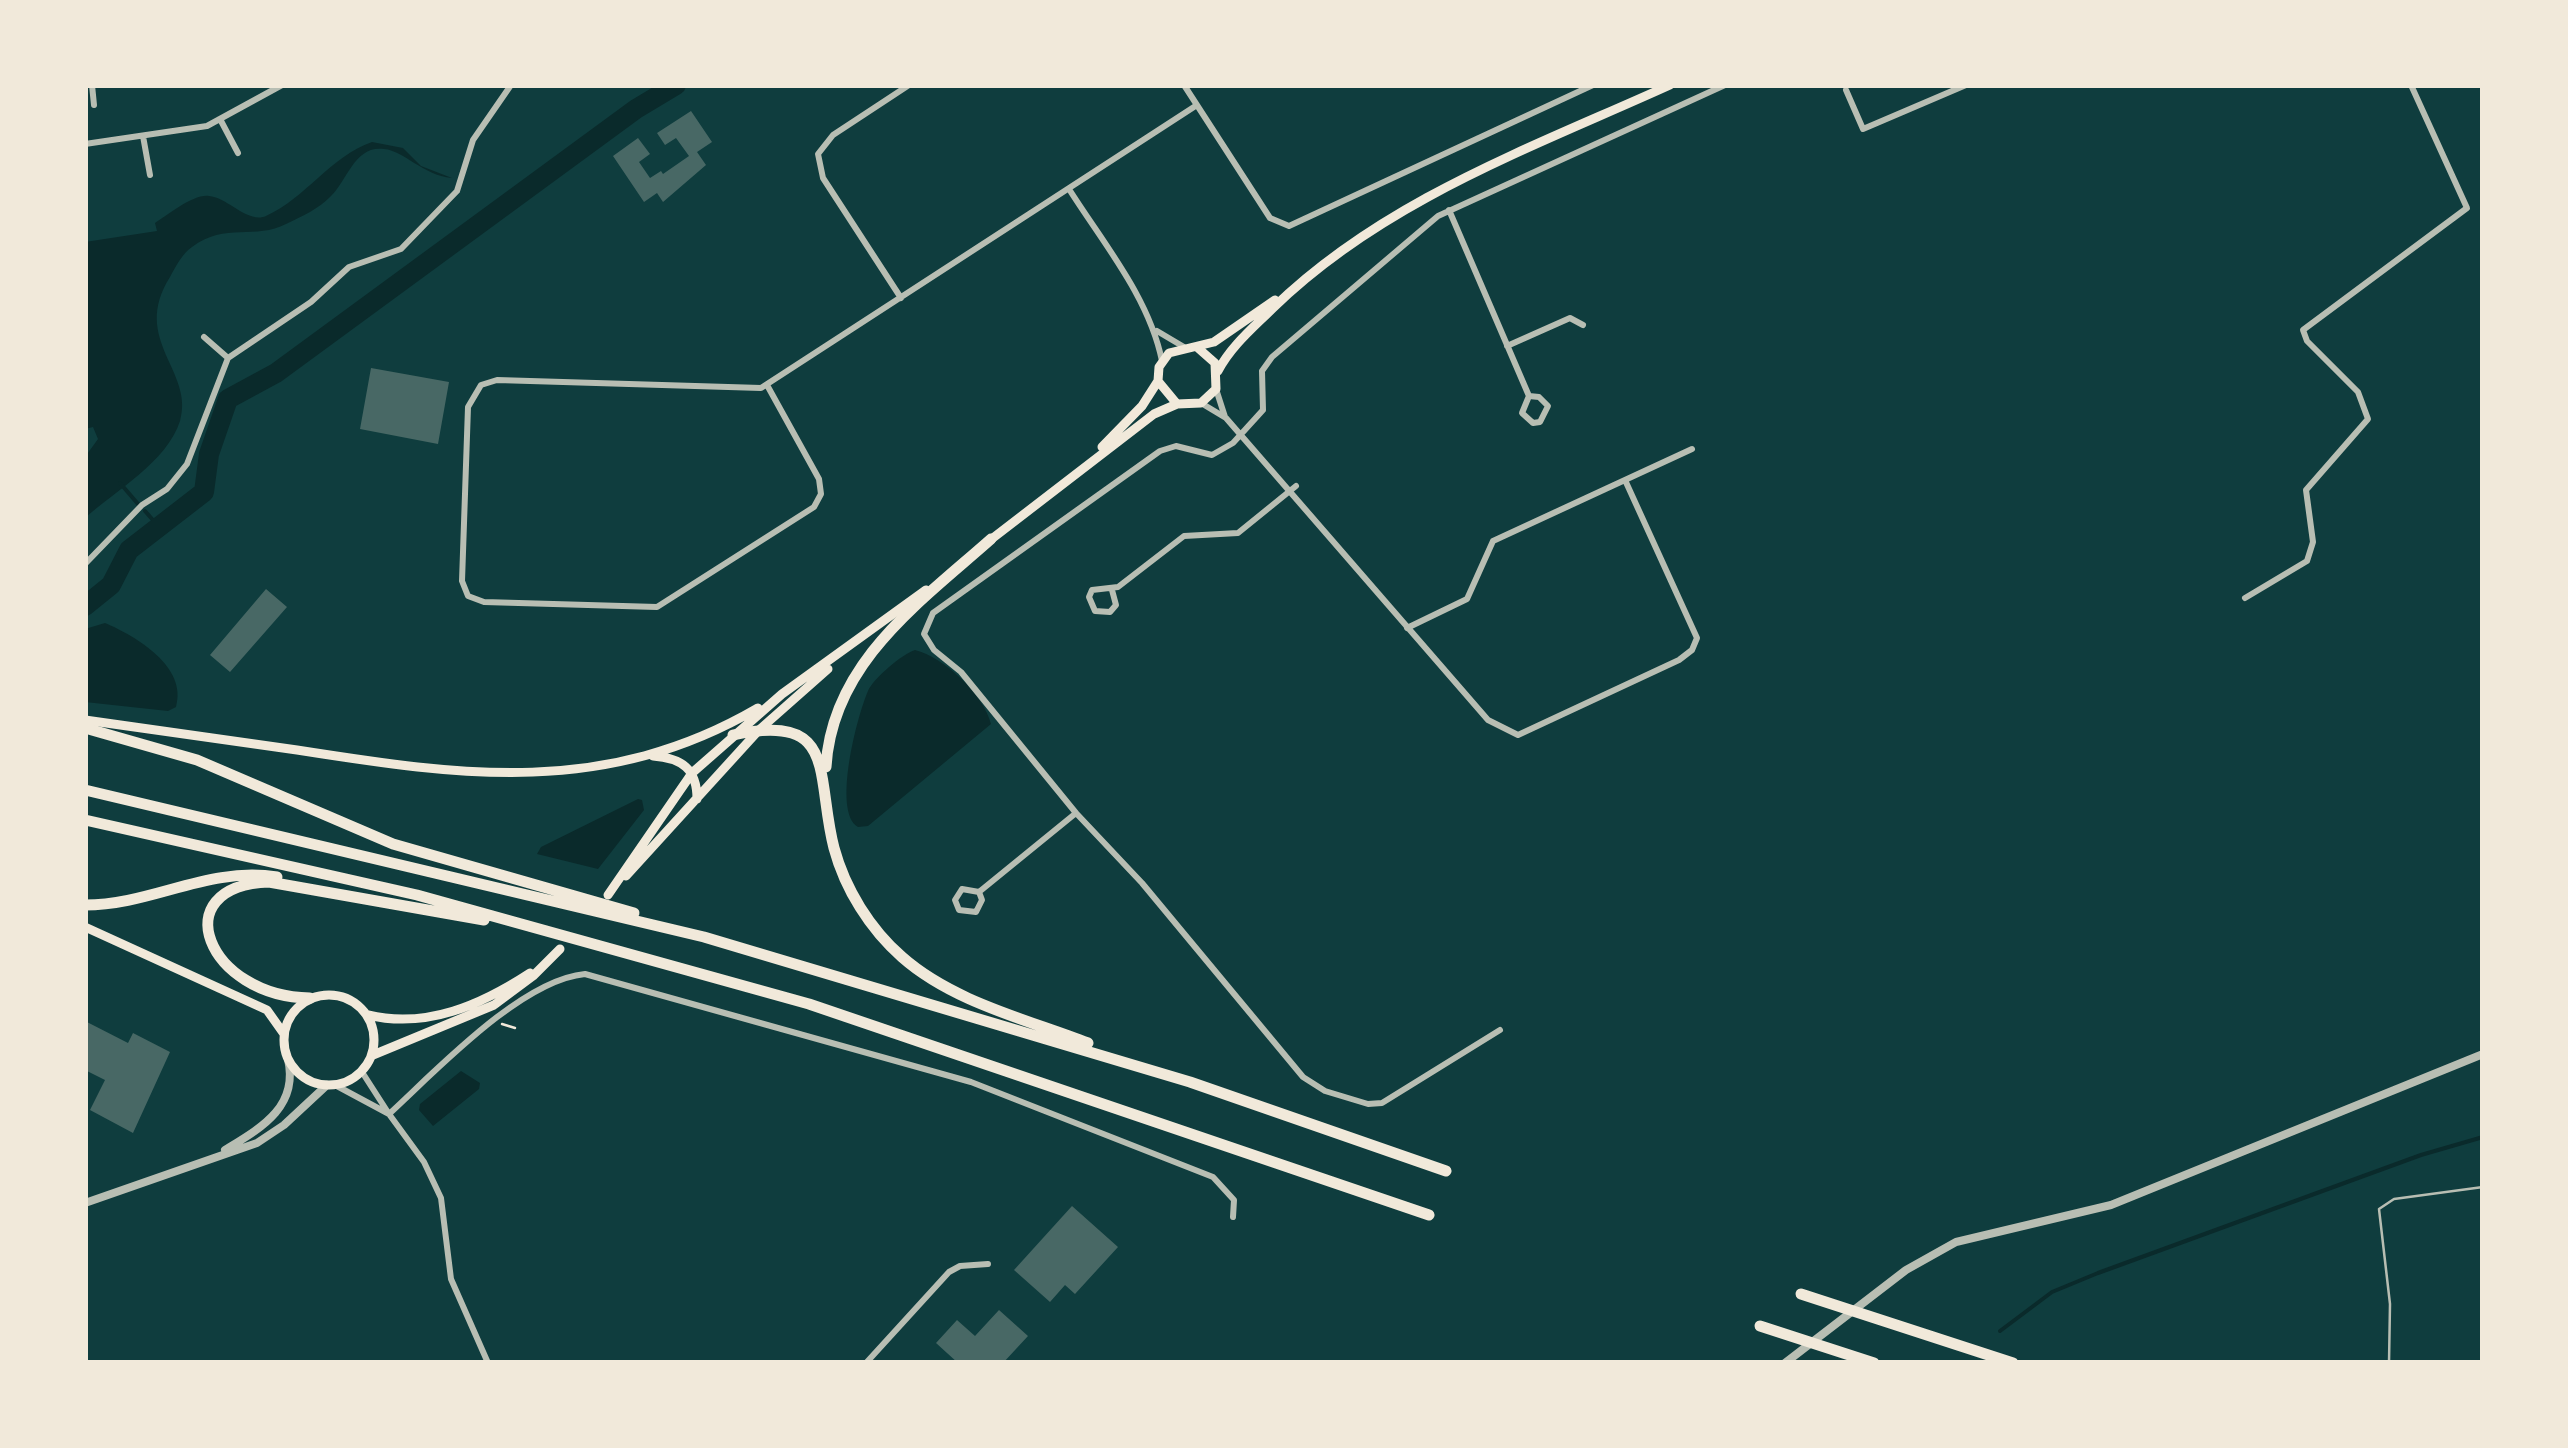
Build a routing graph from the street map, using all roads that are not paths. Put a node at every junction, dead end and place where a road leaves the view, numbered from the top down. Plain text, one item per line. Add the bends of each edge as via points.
1 (92, 85) edge
2 (282, 85) edge
3 (512, 85) edge
4 (908, 85) edge
5 (1184, 85) edge
6 (1592, 85) edge
7 (1670, 85) edge
8 (1725, 85) edge
9 (1942, 85) edge
10 (1966, 85) edge
11 (2411, 85) edge
12 (1846, 90) dead end
13 (1946, 94) junction
14 (94, 104) dead end
15 (1196, 105) junction
16 (220, 119) junction
17 (144, 136) junction
18 (85, 144) edge
19 (238, 153) dead end
20 (150, 175) dead end
21 (1068, 189) junction
22 (1449, 210) junction
23 (1294, 288) junction
24 (902, 298) junction
25 (1583, 325) dead end
26 (1156, 330) junction
27 (204, 337) dead end
28 (1507, 346) junction
29 (1184, 347) junction
30 (1198, 348) junction
31 (228, 358) junction
32 (1162, 361) junction
33 (1218, 371) junction
34 (1158, 381) junction
35 (766, 385) junction
36 (1216, 389) junction
37 (1529, 396) junction
38 (1177, 404) junction
39 (1201, 404) junction
40 (1226, 418) junction
41 (1241, 436) junction
42 (1692, 449) dead end
43 (1077, 471) junction
44 (1625, 480) junction
45 (1292, 488) junction
46 (991, 539) junction
47 (85, 564) edge
48 (1112, 590) junction
49 (2245, 598) dead end
50 (880, 625) junction
51 (1407, 628) junction
52 (782, 694) junction
53 (85, 720) edge
54 (85, 728) edge
55 (759, 730) junction
56 (732, 735) junction
57 (648, 756) junction
58 (692, 772) junction
59 (825, 786) junction
60 (85, 790) edge
61 (697, 799) junction
62 (1076, 813) junction
63 (85, 820) edge
64 (979, 892) junction
65 (85, 906) edge
66 (418, 908) junction
67 (85, 927) edge
68 (704, 937) junction
69 (578, 938) junction
70 (560, 949) dead end
71 (548, 960) junction
72 (310, 998) junction
73 (368, 1015) junction
74 (1500, 1030) dead end
75 (284, 1034) junction
76 (2483, 1054) edge
77 (372, 1055) junction
78 (288, 1059) junction
79 (362, 1072) junction
80 (1190, 1082) junction
81 (331, 1085) junction
82 (389, 1114) junction
83 (217, 1155) junction
84 (1446, 1171) dead end
85 (2483, 1186) edge
86 (85, 1203) edge
87 (1429, 1215) dead end
88 (1234, 1216) dead end
89 (988, 1264) dead end
90 (1801, 1294) dead end
91 (1760, 1326) dead end
92 (1788, 1360) edge
93 (488, 1363) edge
94 (866, 1363) edge
95 (1874, 1363) edge
96 (2012, 1363) edge
97 (2389, 1363) edge

1 - 14 street
2 - 16 street
3 - 31 street via 473,140 457,191 413,239 349,267 311,302
4 - 24 street via 833,135 818,154 823,178
5 - 15 street
6 - 15 street via 1289,226 1270,218
7 - 23 main road via 1417,200
8 - 22 street
9 - 13 street
10 - 13 street
11 - 49 street via 2467,208 2303,330 2358,392 2368,419 2306,490 2313,542 2307,561
12 - 13 street via 1862,128
15 - 21 street
16 - 17 street
16 - 19 street
17 - 18 street
17 - 20 street
21 - 24 street
21 - 26 street
22 - 28 street
22 - 41 street via 1272,357 1262,372 1263,410
23 - 30 main road
23 - 33 main road via 1228,352
24 - 35 street
25 - 28 street via 1570,318
26 - 29 street
26 - 32 street
27 - 31 street
28 - 37 street
29 - 30 main road
29 - 32 main road
30 - 33 main road
31 - 47 street via 187,464
32 - 34 main road
33 - 36 main road
34 - 38 main road
34 - 43 main road
35 - 35 street via 496,380 481,386 468,407 462,580 468,596 484,602 657,607 814,507 819,478
36 - 39 main road
36 - 40 street
37 - 37 street via 1522,413 1540,422 1548,406
38 - 39 main road
38 - 43 main road
39 - 40 street
40 - 41 street
41 - 45 street
41 - 62 street via 1212,455 1176,446 1160,451 927,621 928,644 961,672
42 - 44 street
43 - 46 main road
44 - 51 street via 1493,541 1467,599
44 - 51 street via 1697,638 1679,660 1518,735 1488,720
45 - 48 street via 1238,534 1184,536
45 - 51 street
46 - 50 main road
46 - 59 highway via 864,660 834,726
48 - 48 street via 1092,590 1090,606 1110,612 1116,605
50 - 52 main road
50 - 55 main road
52 - 56 main road
52 - 57 main road via 712,732
53 - 57 main road via 480,774 573,772
54 - 68 highway via 197,760 393,844
55 - 56 highway
55 - 59 highway via 786,729 806,739 820,754
55 - 61 main road
56 - 58 main road
57 - 58 main road via 676,759
58 - 61 main road
58 - 61 main road via 608,895
59 - 80 highway via 843,874 867,918 900,956 962,995
60 - 68 highway
62 - 64 street
62 - 74 street via 1303,1077 1325,1091 1368,1104 1394,1096
63 - 69 highway
64 - 64 street via 962,890 955,900 959,910 976,912
65 - 66 highway via 246,874
66 - 69 highway
66 - 72 highway via 268,882 245,884 224,896 208,933 218,960 264,991
67 - 75 main road via 266,1010
68 - 80 highway
69 - 87 highway via 937,1045
70 - 71 main road
71 - 73 main road via 490,997 445,1014 407,1020
71 - 77 main road via 494,1005
72 - 73 main road via 348,998
72 - 75 main road
73 - 77 main road
75 - 78 main road
76 - 92 street via 2112,1205 1965,1238 1888,1284
77 - 79 main road
78 - 81 main road via 304,1078
78 - 83 street via 290,1093 281,1109
79 - 81 main road
79 - 82 street
80 - 84 highway
81 - 82 street
81 - 83 street via 268,1136
82 - 88 street via 493,1022 549,984 585,974 970,1082 1213,1177 1234,1200
82 - 93 street via 441,1198 451,1278
83 - 86 street
85 - 97 lane via 2394,1199 2379,1210
89 - 94 street via 949,1272
90 - 96 highway
91 - 95 highway

